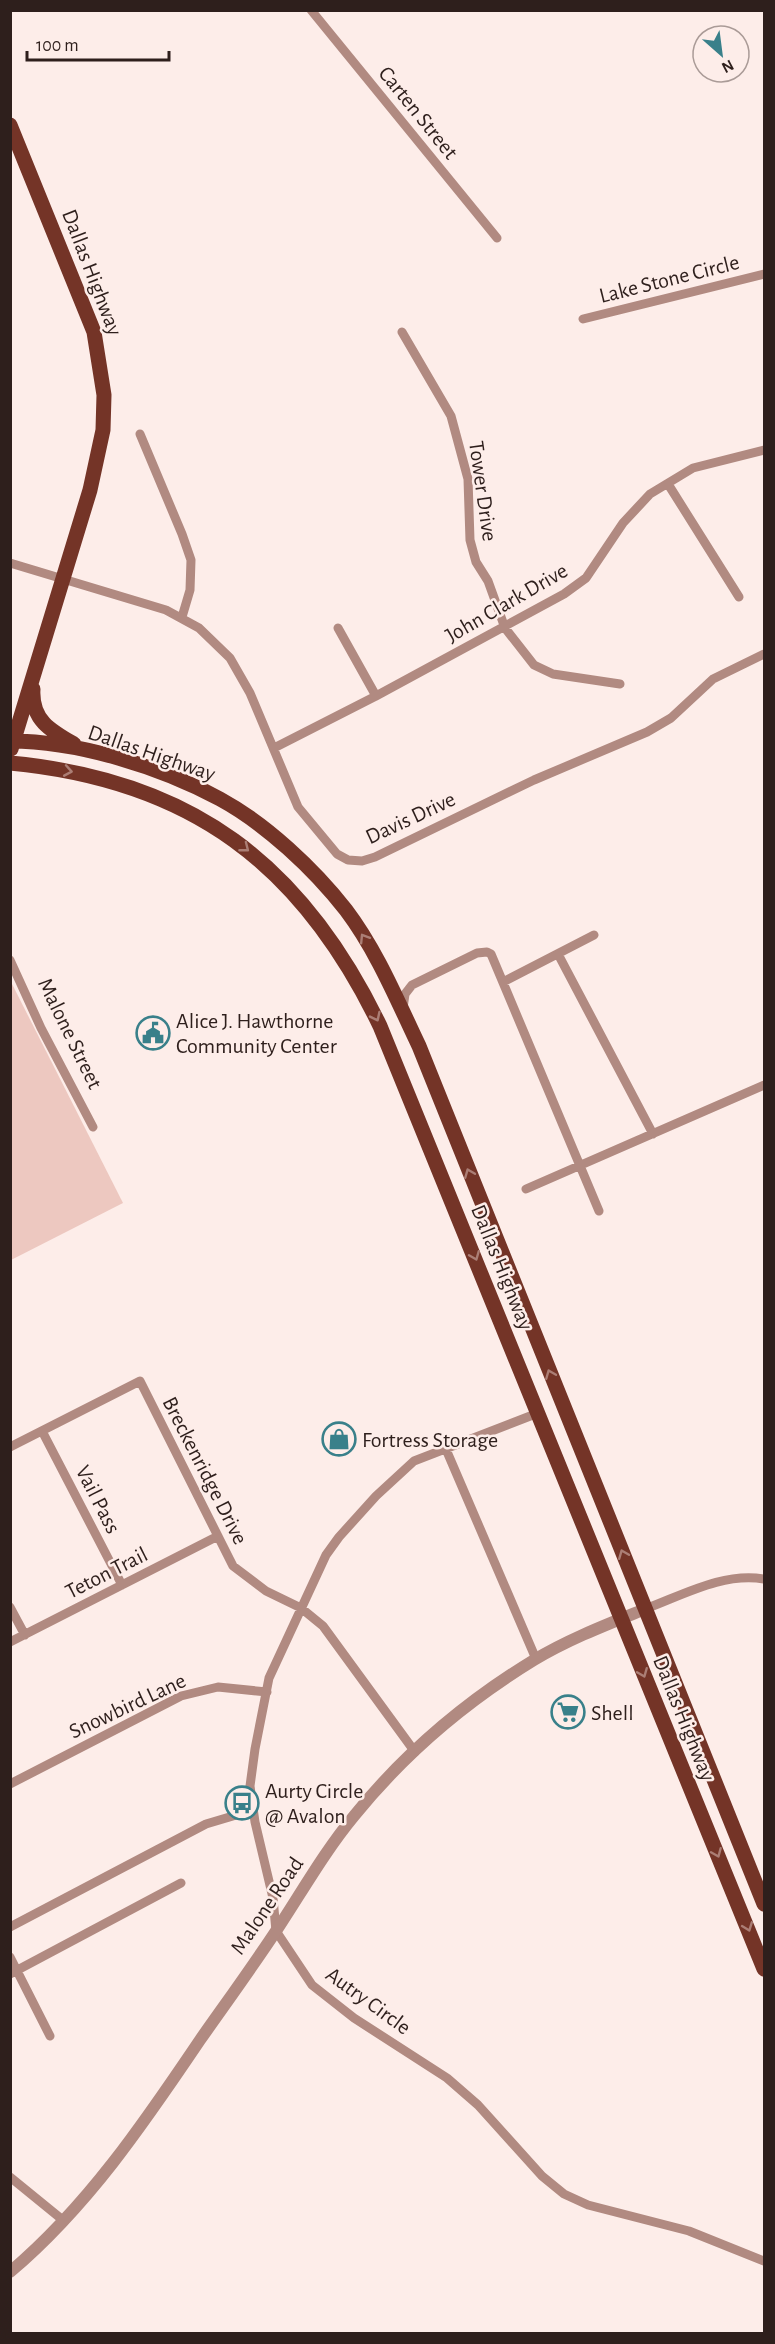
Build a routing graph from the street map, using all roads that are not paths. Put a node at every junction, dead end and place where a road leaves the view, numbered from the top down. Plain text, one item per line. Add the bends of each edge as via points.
1 (311, 10) edge
2 (10, 125) edge
3 (497, 238) dead end
4 (765, 274) edge
5 (582, 319) dead end
6 (402, 332) dead end
7 (140, 434) dead end
8 (765, 450) edge
9 (668, 484) junction
10 (10, 562) edge
11 (63, 580) junction
12 (739, 597) dead end
13 (182, 617) junction
14 (338, 628) dead end
15 (505, 628) junction
16 (765, 654) edge
17 (34, 677) junction
18 (620, 684) dead end
19 (376, 696) junction
20 (12, 744) edge
21 (273, 748) junction
22 (85, 750) junction
23 (10, 763) edge
24 (594, 935) dead end
25 (558, 954) junction
26 (10, 960) edge
27 (385, 975) junction
28 (503, 982) junction
29 (412, 985) junction
30 (403, 1013) junction
31 (765, 1085) edge
32 (93, 1127) dead end
33 (653, 1134) junction
34 (579, 1166) junction
35 (526, 1190) dead end
36 (599, 1211) dead end
37 (538, 1413) junction
38 (42, 1431) junction
39 (10, 1447) edge
40 (445, 1447) junction
41 (218, 1536) junction
42 (765, 1579) edge
43 (122, 1585) junction
44 (10, 1607) edge
45 (301, 1608) junction
46 (645, 1609) junction
47 (621, 1619) junction
48 (25, 1635) junction
49 (10, 1642) edge
50 (536, 1659) junction
51 (267, 1692) junction
52 (415, 1752) junction
53 (10, 1784) edge
54 (253, 1810) junction
55 (181, 1883) dead end
56 (765, 1904) edge
57 (10, 1926) edge
58 (276, 1931) junction
59 (10, 1958) edge
60 (765, 1969) edge
61 (14, 1973) edge
62 (50, 2036) dead end
63 (10, 2177) edge
64 (64, 2222) junction
65 (765, 2261) edge
66 (10, 2272) edge

1 - 3 street, Carten Street
2 - 11 main road, Dallas Highway via 87,312 101,364 101,444
4 - 5 street, Lake Stone Circle
6 - 15 street, Tower Drive via 451,416 468,478 470,540
7 - 13 street via 191,560 190,590
8 - 9 street, John Clark Drive via 693,468
9 - 12 street
9 - 15 street, John Clark Drive via 650,494 623,523 586,578
10 - 11 street
11 - 13 street, Davis Drive
11 - 17 main road
13 - 21 street, Davis Drive via 209,636 230,658
14 - 19 street
15 - 18 street, Tower Drive via 534,665 553,674
15 - 19 street, John Clark Drive
16 - 21 street, Davis Drive via 713,679 671,718 647,732 362,861 337,854 304,814
17 - 20 main road
17 - 22 main road via 33,698 41,722
19 - 21 street, John Clark Drive
20 - 22 main road, Dallas Highway
27 -> 22 main road, Dallas Highway via 346,910 304,864 244,815 191,786
23 -> 37 main road, Dallas Highway via 93,776 172,804 241,844 302,902 349,965 380,1026
24 - 25 street
25 - 28 street
25 - 33 street
26 - 32 street, Malone Street
27 - 29 street via 394,982
27 - 30 main road, Dallas Highway
28 - 29 street via 487,952 477,953
28 - 34 street
29 - 30 street via 405,994
46 -> 30 main road, Dallas Highway
31 - 33 street
33 - 34 street
34 - 35 street
34 - 36 street
37 - 40 street, Autry Circle
37 - 47 main road, Dallas Highway
38 - 39 street, Breckenridge Drive
38 - 41 street, Breckenridge Drive via 140,1382
38 - 43 street, Vail Pass
40 - 45 street, Autry Circle via 414,1461 346,1529 326,1555
40 - 50 street
41 - 43 street, Teton Trail
41 - 45 street, Breckenridge Drive via 233,1566 266,1591
42 - 46 street via 740,1577 719,1581
43 - 48 street, Teton Trail
44 - 48 street
45 - 51 street, Autry Circle via 269,1678
45 - 52 street, Breckenridge Drive via 323,1626
46 - 47 street, Malone Road
46 - 56 main road, Dallas Highway
47 - 50 street, Malone Road
47 -> 60 main road, Dallas Highway
48 - 49 street, Teton Trail
50 - 52 street, Malone Road via 484,1693
51 - 53 street, Snowbird Lane via 218,1687 181,1696
51 - 54 street, Autry Circle via 250,1786
52 - 58 street, Malone Road via 354,1815
54 - 57 street via 206,1824
54 - 58 street, Autry Circle via 273,1898
55 - 61 street
58 - 64 street, Malone Road via 134,2137
58 - 65 street, Autry Circle via 312,1985 354,2018 447,2078 564,2194 588,2205 689,2231
59 - 61 street
61 - 62 street
63 - 64 street
64 - 66 street, Malone Road

